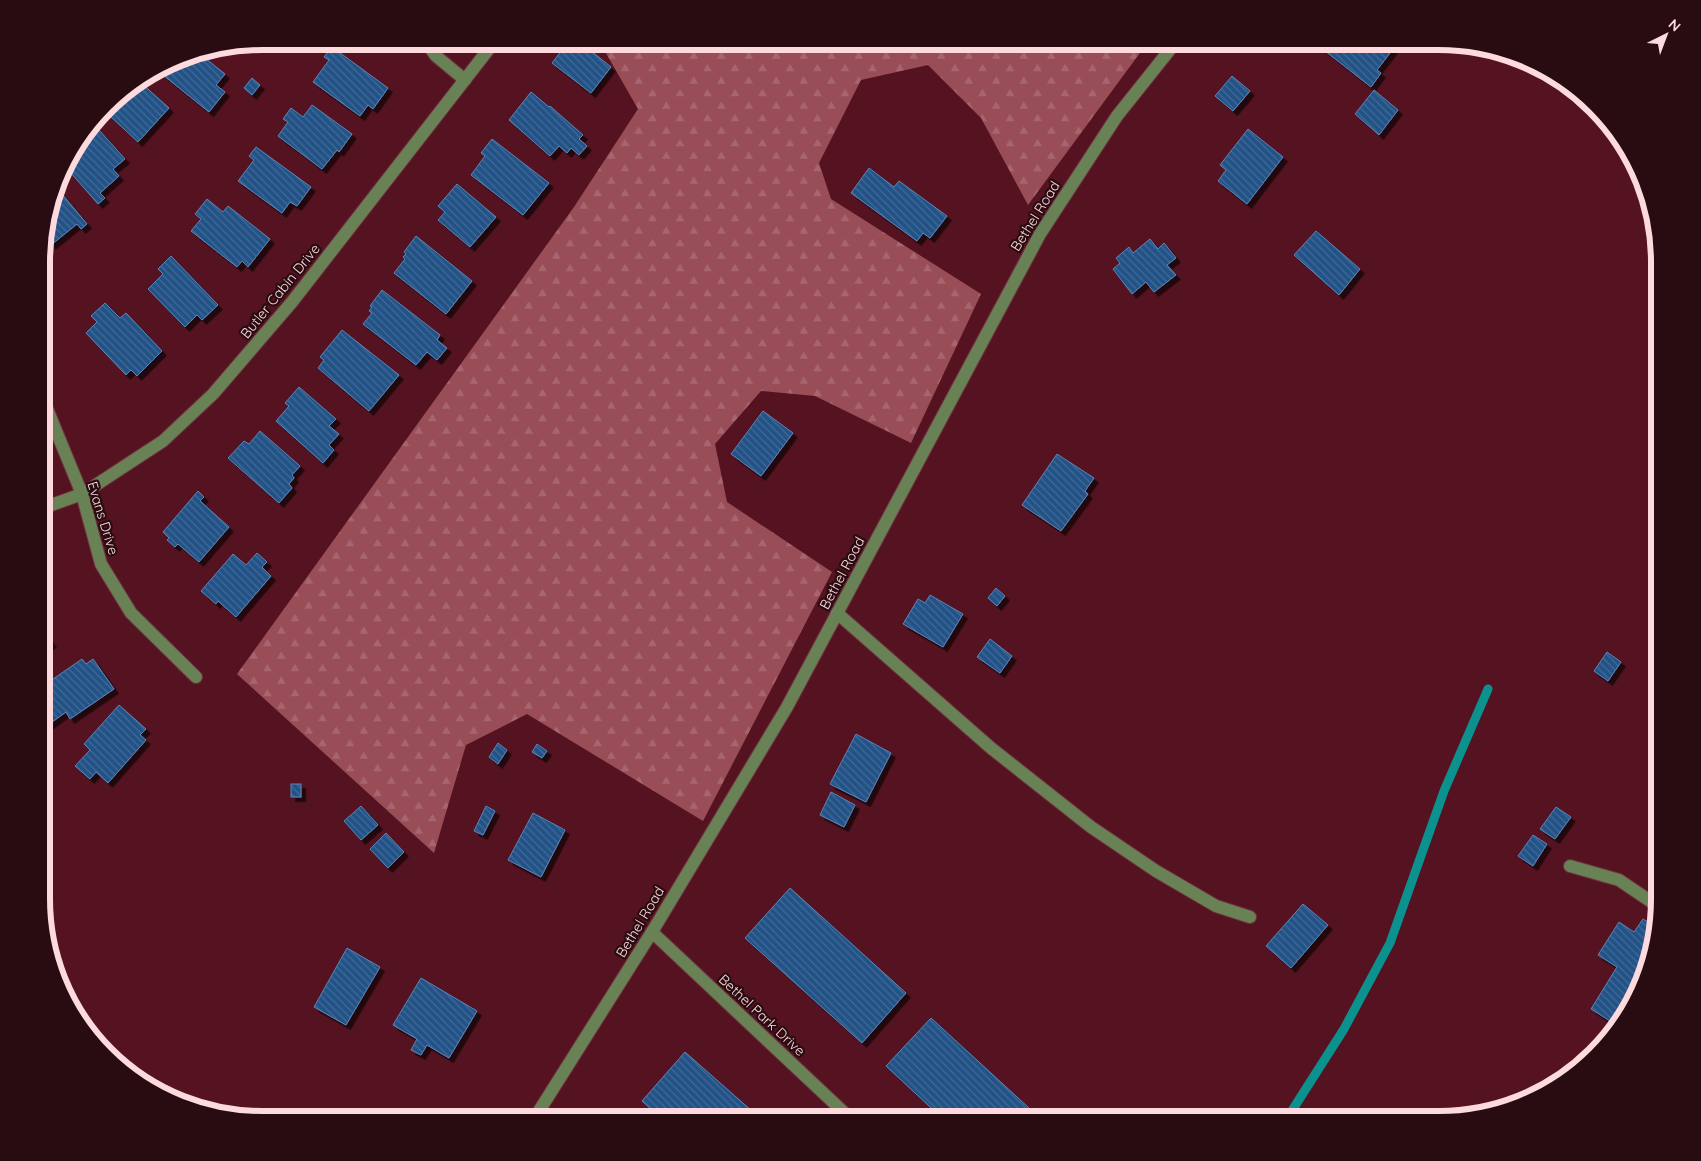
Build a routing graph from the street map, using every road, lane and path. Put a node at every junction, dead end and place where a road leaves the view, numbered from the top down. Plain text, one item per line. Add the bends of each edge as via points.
1 (432, 50) edge
2 (488, 50) edge
3 (1170, 50) edge
4 (465, 80) junction
5 (50, 416) edge
6 (82, 494) junction
7 (50, 505) edge
8 (837, 613) junction
9 (196, 677) dead end
10 (1570, 866) dead end
11 (1651, 901) edge
12 (1250, 916) dead end
13 (652, 932) junction
14 (539, 1111) edge
15 (842, 1111) edge

1 - 4 street
2 - 4 street, Butler Cabin Drive
3 - 8 street, Bethel Road via 1117,116 1040,234
4 - 6 street, Butler Cabin Drive via 292,302 213,394 163,441
5 - 6 street, Evans Drive
6 - 7 street, Butler Cabin Drive
6 - 9 street, Evans Drive via 101,564 131,613
8 - 12 street via 991,748 1091,827 1216,906
8 - 13 street, Bethel Road via 787,707
10 - 11 street via 1619,880
13 - 14 street, Bethel Road
13 - 15 street, Bethel Park Drive

